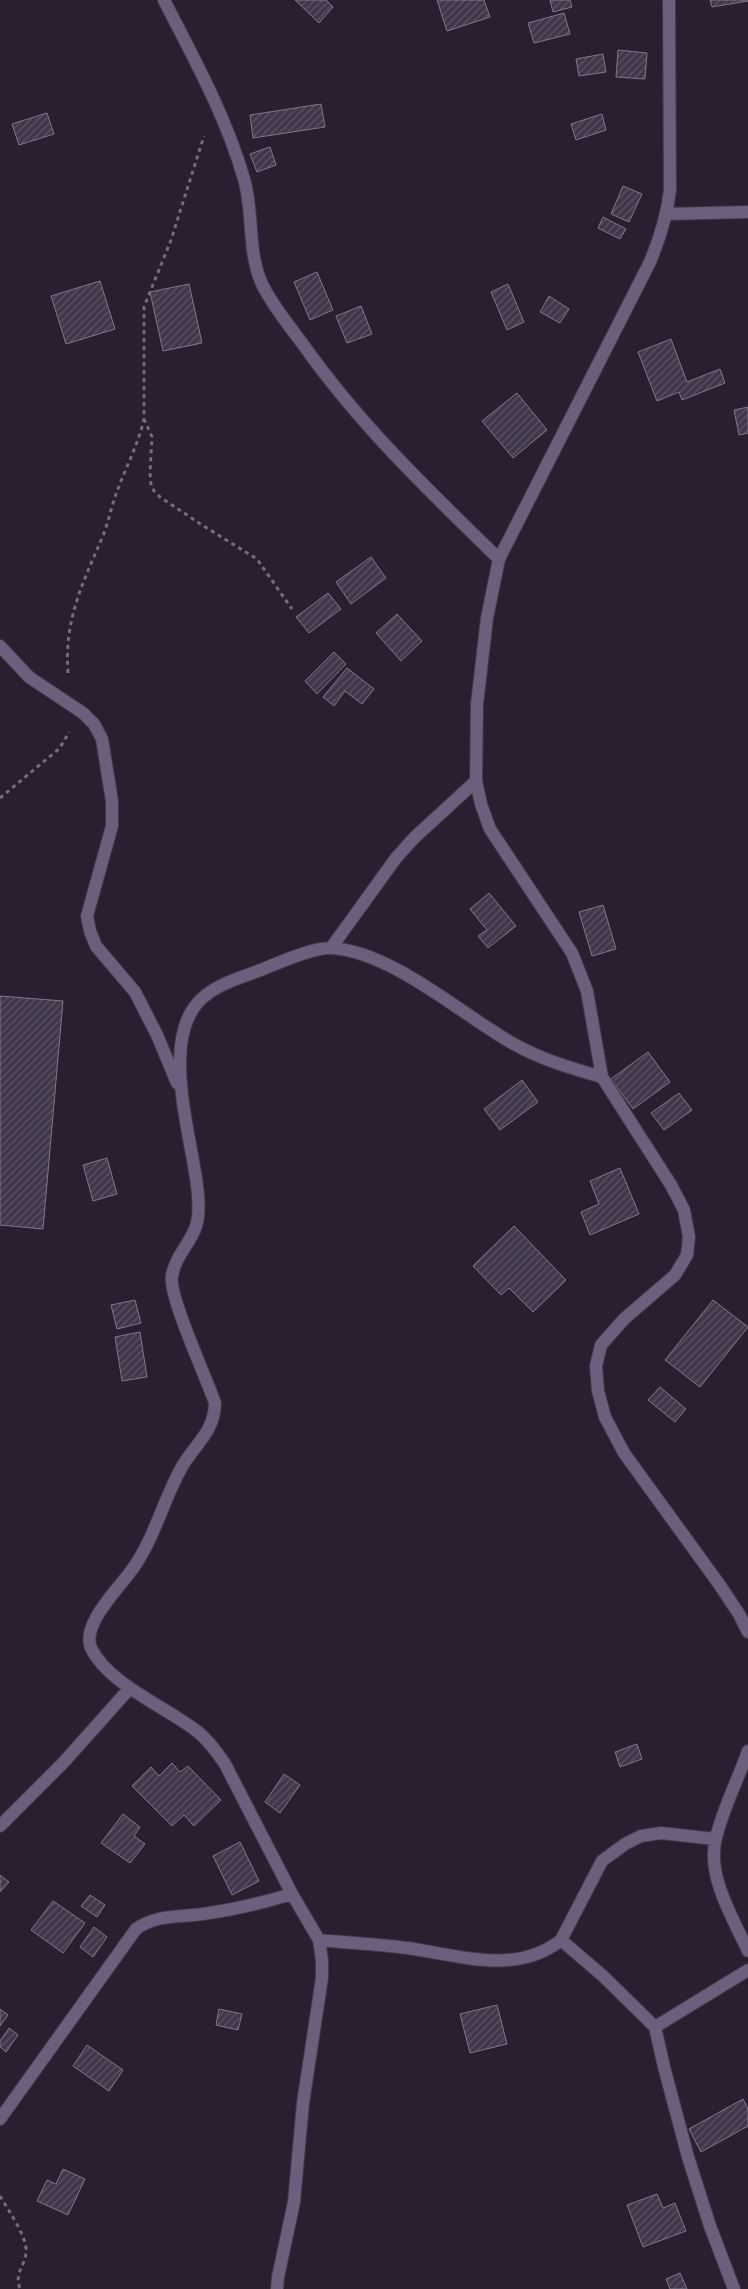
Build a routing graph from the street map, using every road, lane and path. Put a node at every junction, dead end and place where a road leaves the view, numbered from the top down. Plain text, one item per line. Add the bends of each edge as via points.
1 (164, 0) edge
2 (669, 0) edge
3 (216, 100) junction
4 (748, 212) edge
5 (667, 214) junction
6 (144, 419) junction
7 (499, 559) junction
8 (292, 609) dead end
9 (0, 646) edge
10 (70, 704) junction
11 (476, 781) junction
12 (0, 798) edge
13 (331, 948) junction
14 (602, 1077) junction
15 (182, 1092) junction
16 (744, 1611) edge
17 (748, 1632) edge
18 (130, 1688) junction
19 (748, 1751) edge
20 (0, 1826) edge
21 (715, 1839) junction
22 (292, 1894) junction
23 (319, 1940) junction
24 (562, 1940) junction
25 (748, 1951) edge
26 (748, 1970) edge
27 (655, 2027) junction
28 (0, 2119) edge
29 (0, 2196) edge
30 (20, 2289) edge
31 (277, 2289) edge
32 (734, 2289) edge

1 - 3 street
2 - 5 street via 670,190
3 - 6 path via 171,240 144,307
3 - 7 street via 245,182 253,251 270,298 355,413
4 - 5 street
5 - 7 street via 650,262
6 - 8 path via 152,437 150,472 154,491 202,526 257,559
6 - 10 path via 73,612 66,656
7 - 11 street via 487,618 477,704
9 - 10 street via 29,677
10 - 12 path via 70,730 65,742
10 - 15 street via 94,724 102,739 112,801 112,826 87,916 90,931 96,946 135,992
11 - 13 street via 396,858
11 - 14 street via 490,829 572,953 587,991
13 - 14 street via 375,958 511,1043 545,1060
13 - 15 street via 297,956 221,985 204,996 190,1013 181,1039
14 - 16 street via 671,1185 684,1210 690,1237 688,1255 675,1275 624,1319 601,1345 596,1366 598,1391 605,1417 624,1453
15 - 18 street via 194,1158 198,1215 195,1230 175,1260 171,1279 175,1300 215,1403 215,1418 183,1465 145,1548 88,1632 91,1648 102,1664
16 - 17 street
18 - 20 street via 63,1763
18 - 22 street via 198,1732 212,1746 225,1764
19 - 21 street
21 - 24 street via 661,1833 641,1836 625,1844 602,1861
21 - 25 street via 714,1863 719,1882
22 - 23 street
22 - 28 street via 207,1914 158,1917 136,1929
23 - 24 street via 500,1962 532,1957
23 - 31 street via 322,1978 303,2103 294,2202
24 - 27 street
26 - 27 street
27 - 32 street via 688,2156
29 - 30 path via 25,2242 26,2253 17,2278

